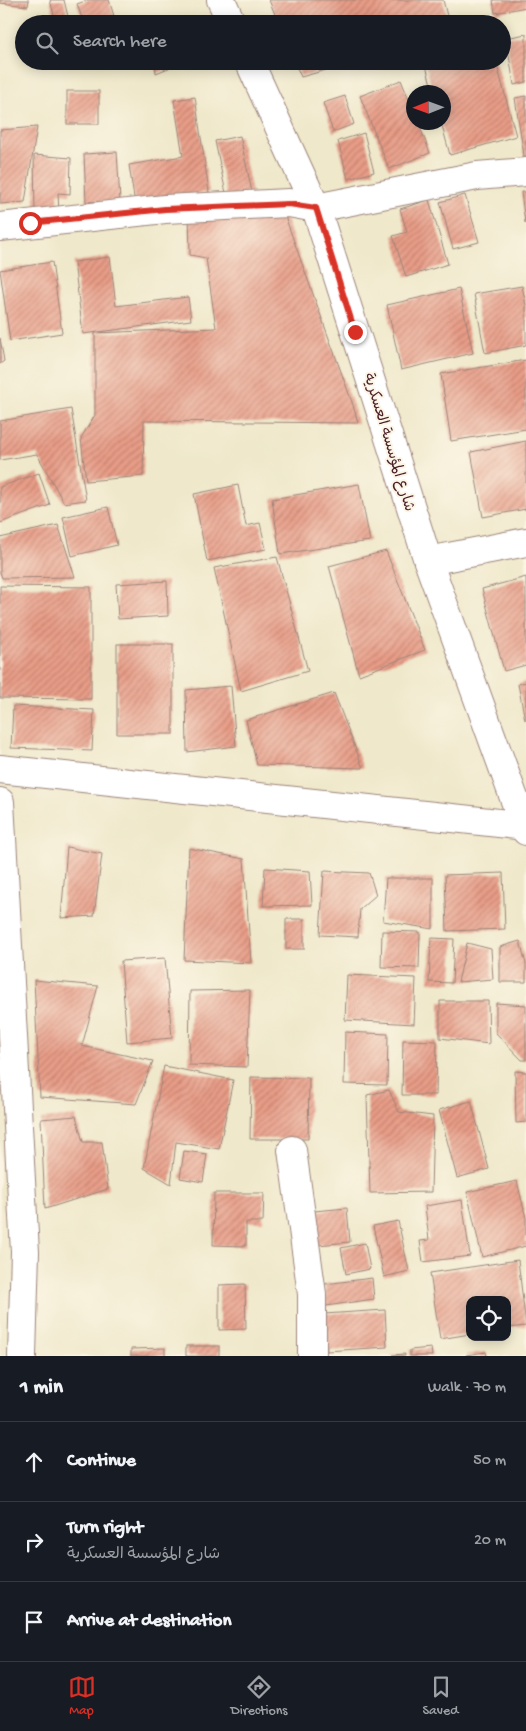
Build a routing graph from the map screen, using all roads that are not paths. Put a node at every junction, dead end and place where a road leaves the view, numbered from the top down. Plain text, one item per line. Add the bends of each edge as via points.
1 (221, 0) edge
2 (228, 15) edge
3 (253, 70) edge
4 (526, 172) edge
5 (316, 208) junction
6 (0, 227) edge
7 (526, 542) edge
8 (428, 561) junction
9 (0, 769) edge
10 (0, 802) edge
11 (525, 827) edge
12 (292, 1150) dead end
13 (22, 1356) edge
14 (312, 1356) edge

1 - 2 street
3 - 5 street, شارع المؤسسة العسكرية
4 - 5 street via 477,176
5 - 6 street via 289,204 165,209
5 - 8 street, شارع المؤسسة العسكرية
7 - 8 street
8 - 11 street, شارع المؤسسة العسكرية
9 - 11 street
10 - 13 street via 25,1252
12 - 14 street via 312,1294

